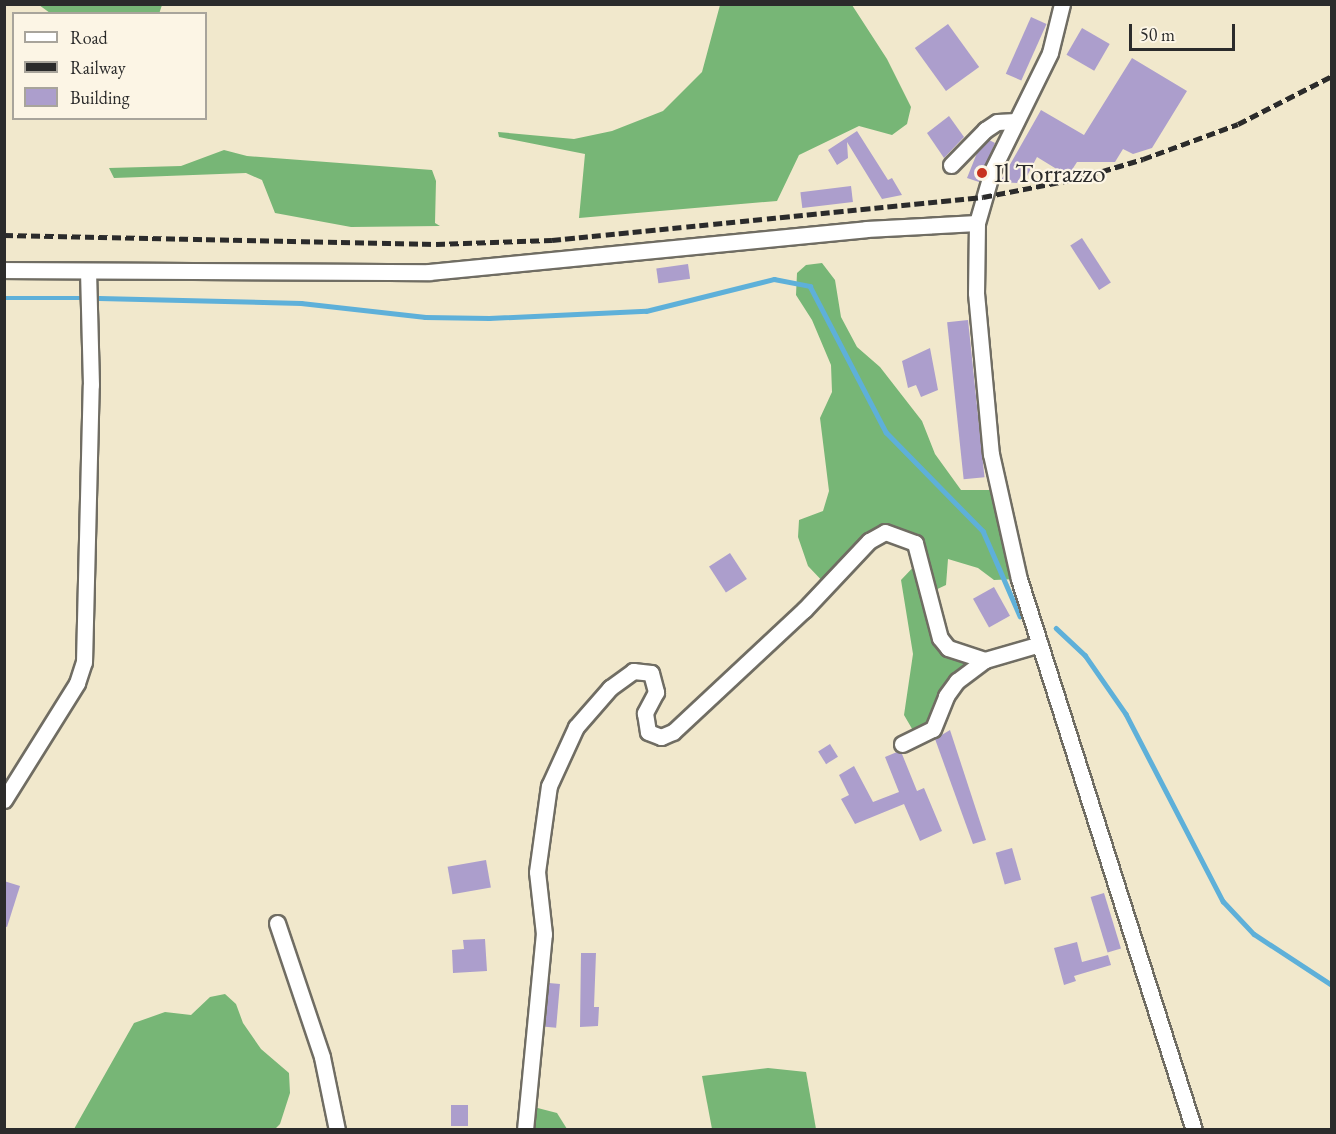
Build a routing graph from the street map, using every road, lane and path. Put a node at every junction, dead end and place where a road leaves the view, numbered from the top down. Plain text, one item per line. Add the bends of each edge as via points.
1 (1062, 4) edge
2 (1016, 121) junction
3 (951, 165) dead end
4 (977, 223) junction
5 (4, 270) edge
6 (88, 271) junction
7 (1040, 644) junction
8 (985, 660) junction
9 (902, 744) dead end
10 (4, 800) edge
11 (277, 923) dead end
12 (337, 1130) edge
13 (525, 1130) edge
14 (1194, 1130) edge

1 - 2 street via 1050,53
2 - 3 street via 997,122 985,130
2 - 4 street via 992,171
4 - 6 street via 866,229 429,272
4 - 7 street via 976,293 991,454 1019,579
5 - 6 street
6 - 10 street via 91,385 84,662 77,683
7 - 8 street
7 - 14 street
8 - 9 street via 957,681 946,696 933,729
8 - 13 street via 948,648 940,638 915,543 885,532 869,541 804,610 673,732 661,736 648,732 645,713 656,692 651,673 633,671 610,688 576,727 549,786 537,872 544,945 531,1040
11 - 12 street via 321,1057

